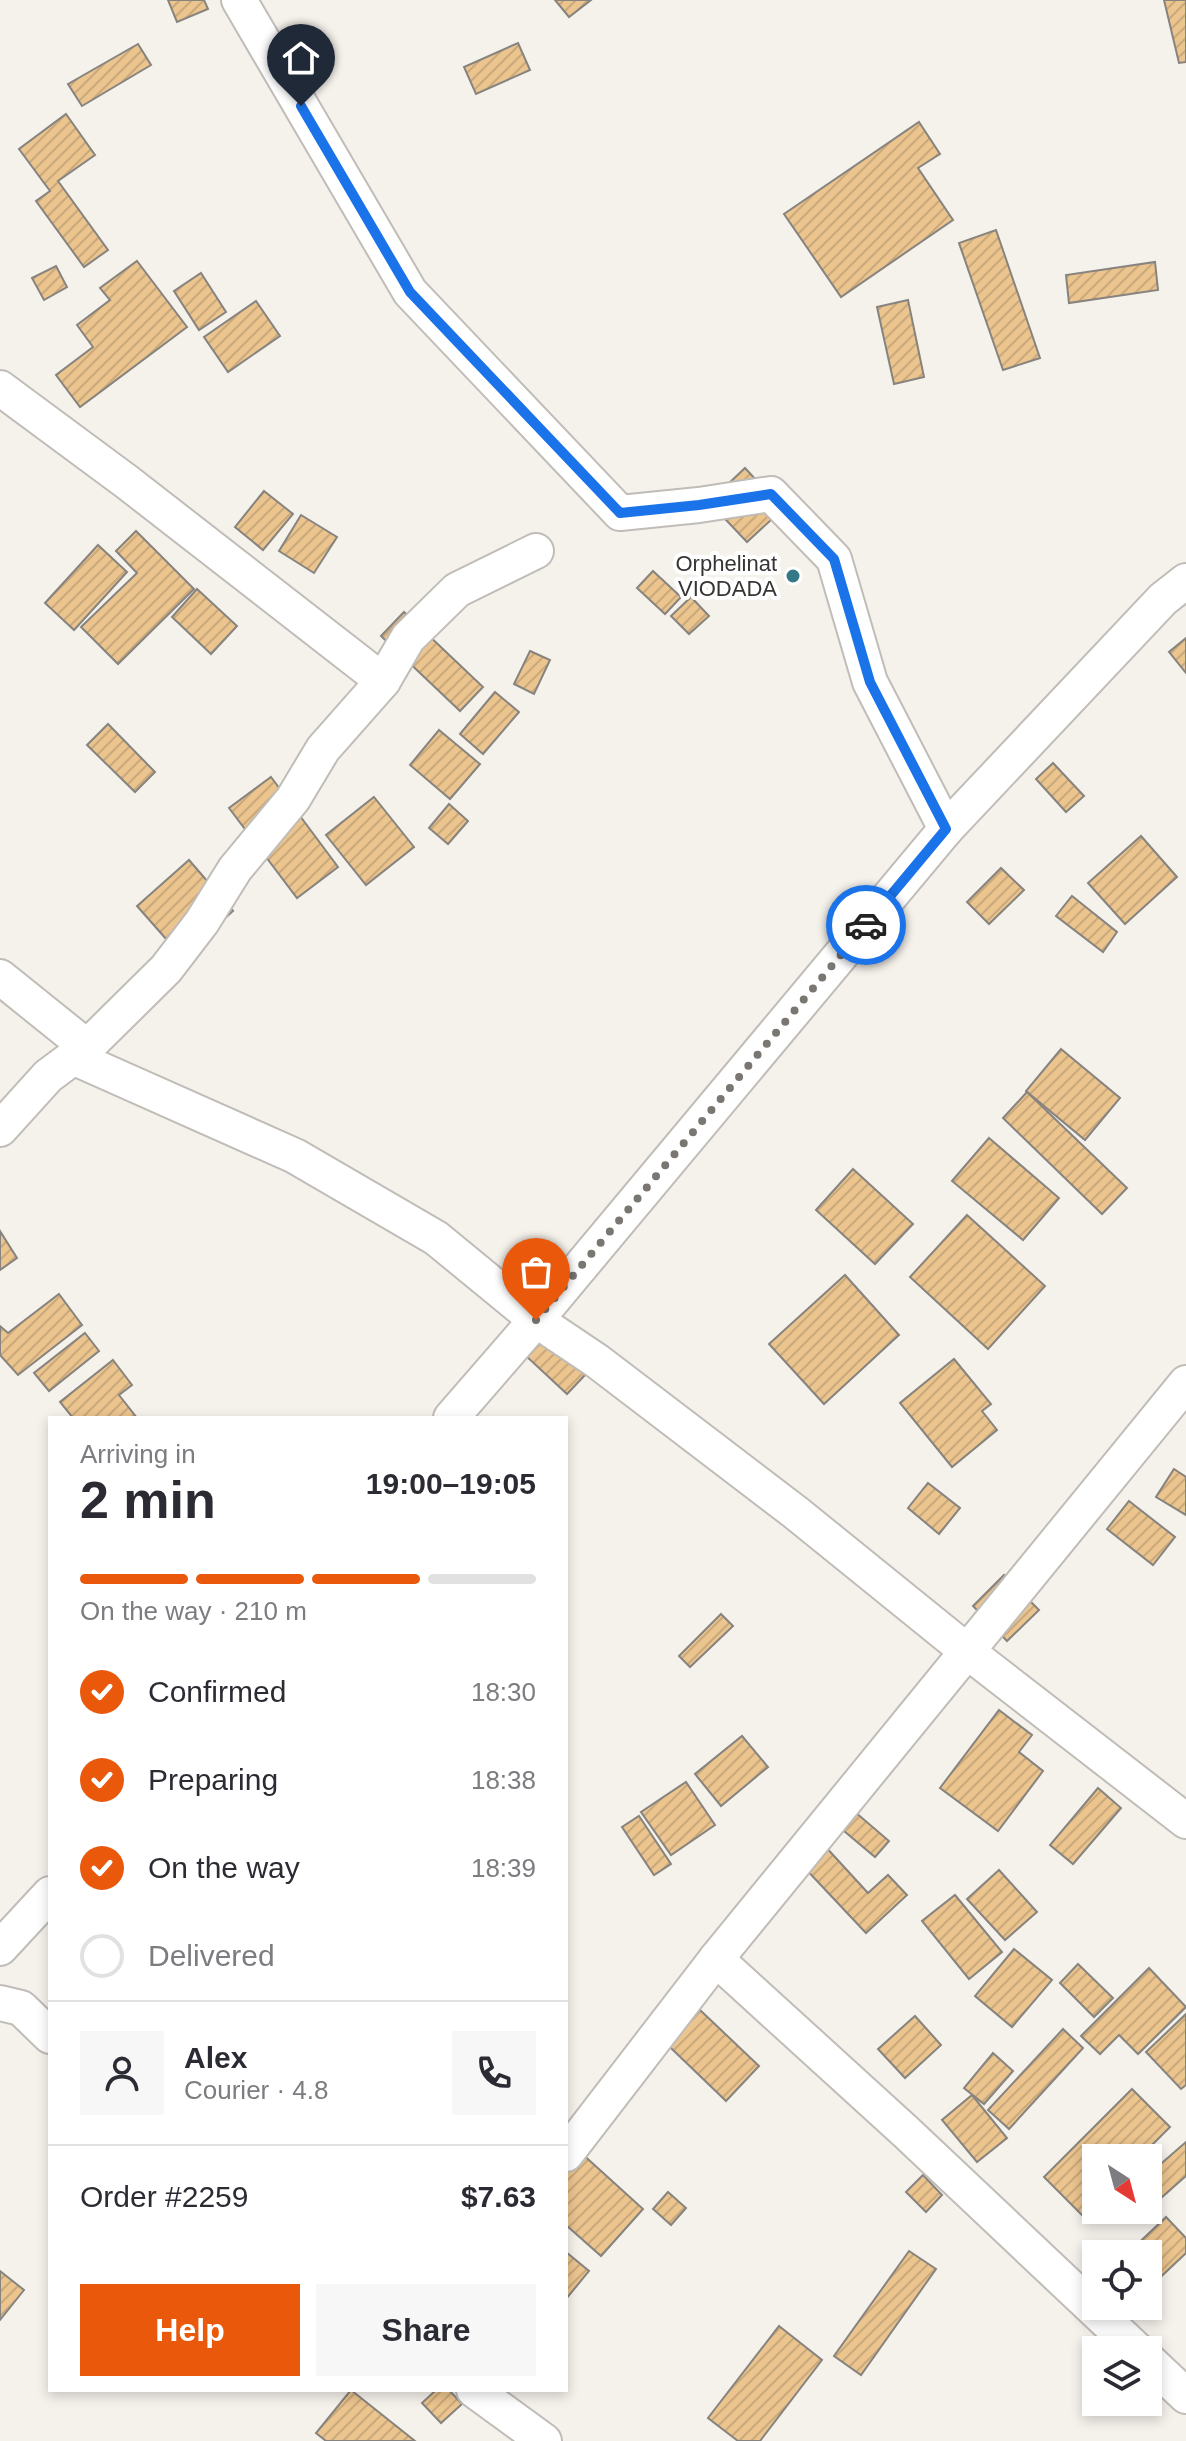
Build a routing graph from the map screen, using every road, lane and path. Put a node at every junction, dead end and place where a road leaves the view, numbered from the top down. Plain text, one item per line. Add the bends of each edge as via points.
1 (239, 0) edge
2 (0, 388) edge
3 (536, 551) dead end
4 (1186, 581) edge
5 (383, 681) junction
6 (946, 829) junction
7 (0, 977) edge
8 (87, 1047) junction
9 (0, 1129) edge
10 (536, 1320) junction
11 (1186, 1383) edge
12 (453, 1416) edge
13 (968, 1652) junction
14 (1186, 1821) edge
15 (48, 1896) edge
16 (0, 1948) edge
17 (716, 1959) junction
18 (0, 2003) edge
19 (48, 2034) edge
20 (568, 2151) edge
21 (1122, 2336) edge
22 (1162, 2373) edge
23 (477, 2392) edge
24 (1186, 2396) edge
25 (544, 2441) edge

1 - 6 street via 410,292 620,513 771,494 834,559 870,682
2 - 5 street
3 - 5 street via 457,590 408,638
4 - 6 street via 1163,599
5 - 8 street via 323,749 293,799 235,869 166,969
6 - 10 street
7 - 8 street
8 - 9 street via 48,1076
8 - 10 street via 77,1059 295,1156 436,1238
10 - 12 street
10 - 13 street via 783,1502
11 - 13 street
13 - 14 street
13 - 17 street
15 - 16 street
17 - 20 street
17 - 21 street
18 - 19 street via 21,2008
22 - 24 street
23 - 25 street

